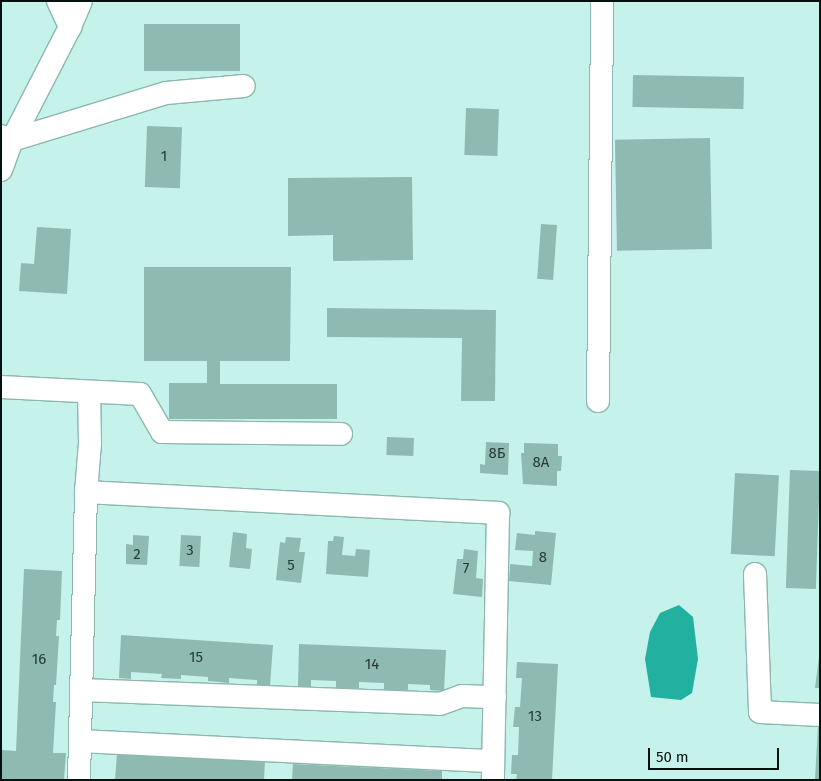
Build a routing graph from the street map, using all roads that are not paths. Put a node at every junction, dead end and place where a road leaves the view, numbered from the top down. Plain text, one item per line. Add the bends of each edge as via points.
1 (58, 1) edge
2 (81, 1) edge
3 (602, 1) edge
4 (70, 27) junction
5 (244, 86) dead end
6 (7, 138) edge
7 (1, 170) edge
8 (1, 387) edge
9 (89, 393) junction
10 (598, 401) dead end
11 (341, 434) dead end
12 (86, 492) junction
13 (755, 574) dead end
14 (81, 690) junction
15 (495, 697) junction
16 (820, 715) edge
17 (80, 742) junction
18 (493, 770) edge
19 (79, 780) edge

1 - 4 street
2 - 4 street
3 - 10 street
4 - 6 street
5 - 6 street via 166,93
6 - 7 street
8 - 9 street
9 - 11 street via 140,394 162,432
9 - 12 street
12 - 14 street
12 - 15 street via 498,513
13 - 16 street via 760,712
14 - 15 street via 440,704 462,696
14 - 17 street
15 - 18 street
17 - 18 street
17 - 19 street

